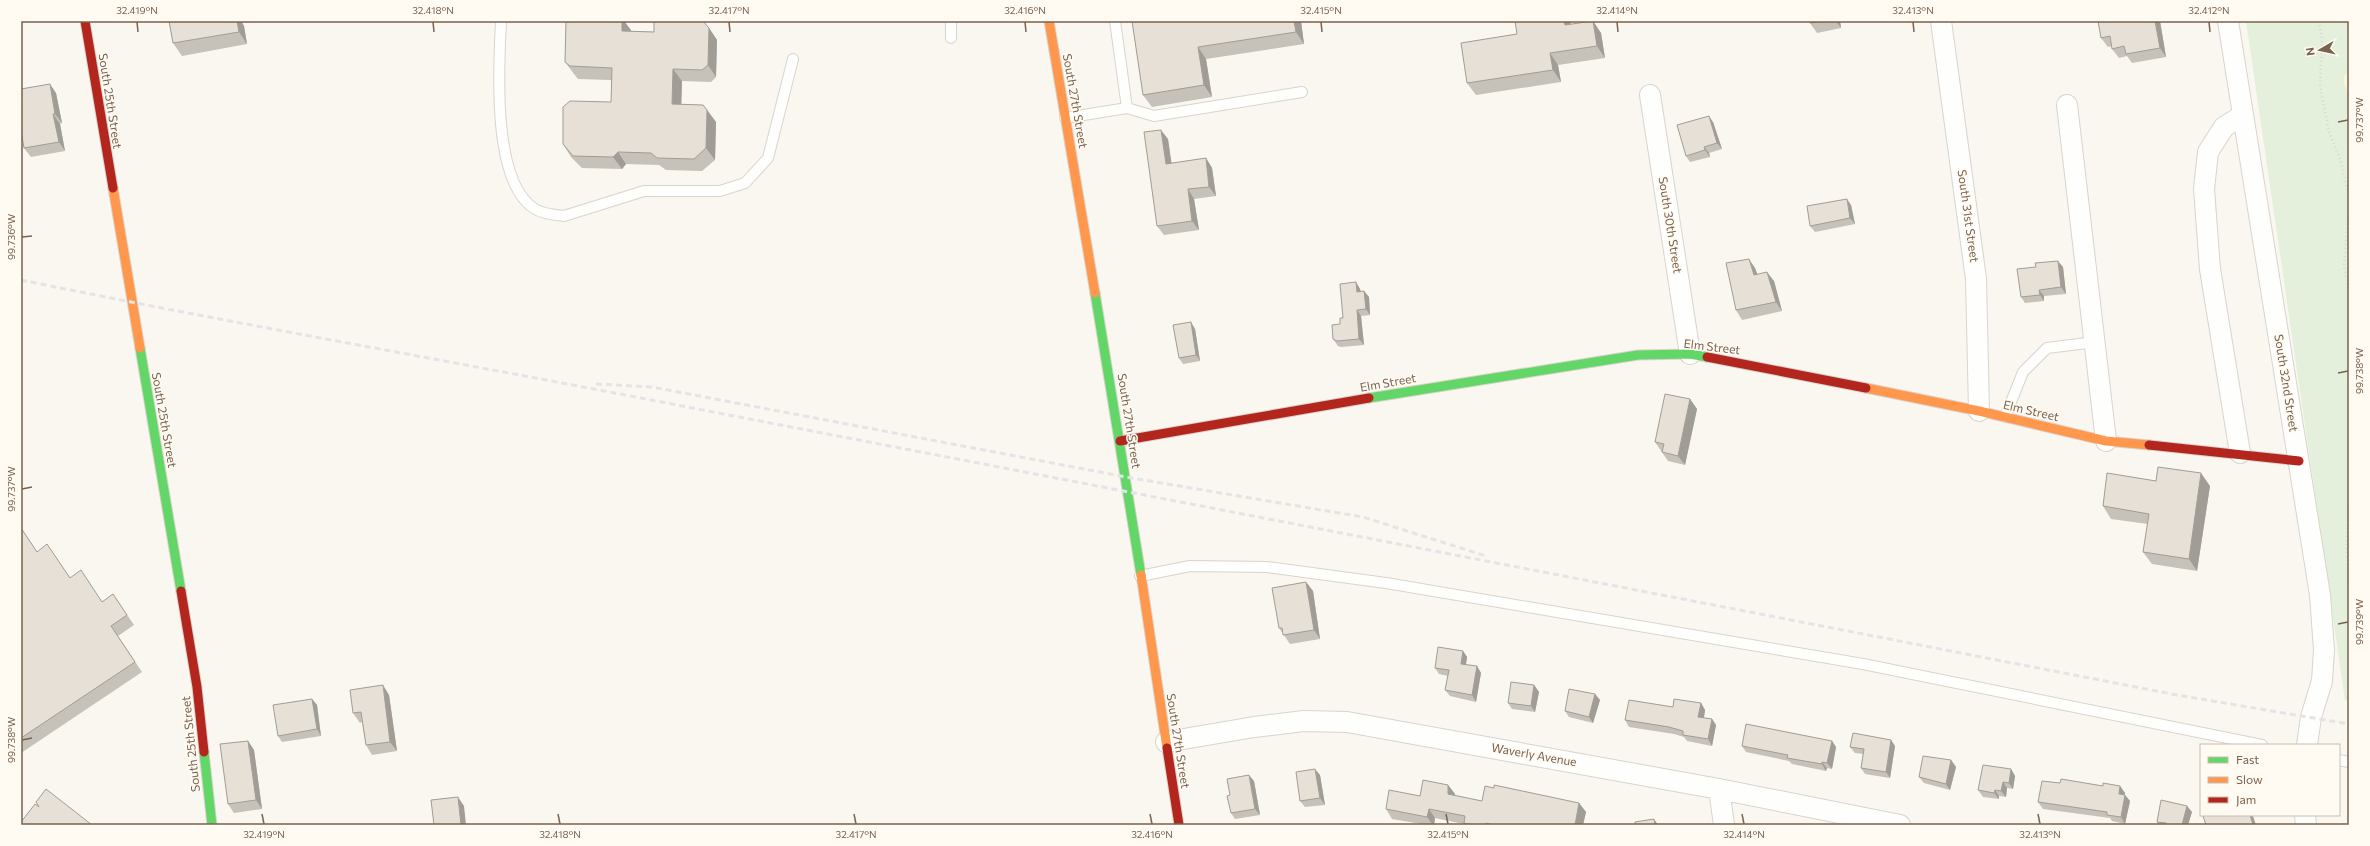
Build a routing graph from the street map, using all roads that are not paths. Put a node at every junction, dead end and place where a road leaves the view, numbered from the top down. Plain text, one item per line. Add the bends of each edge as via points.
1 (85, 21) edge
2 (501, 21) edge
3 (951, 21) edge
4 (1049, 21) edge
5 (1115, 21) edge
6 (1941, 21) edge
7 (2228, 21) edge
8 (951, 38) dead end
9 (793, 59) dead end
10 (1302, 92) dead end
11 (1650, 95) dead end
12 (2067, 105) dead end
13 (1127, 108) junction
14 (2243, 115) junction
15 (1065, 118) junction
16 (2095, 342) junction
17 (1690, 354) junction
18 (1978, 411) junction
19 (2005, 417) junction
20 (1120, 441) junction
21 (2106, 441) junction
22 (2240, 453) junction
23 (2299, 461) junction
24 (1140, 576) junction
25 (1166, 742) junction
26 (2257, 744) edge
27 (2307, 744) edge
28 (1719, 788) junction
29 (212, 825) edge
30 (1179, 825) edge
31 (1724, 825) edge
32 (1900, 825) edge

1 - 29 street, South 25th Street via 197,687
2 - 9 lane via 499,98 506,161 519,192 534,209 564,216 644,191 720,191 745,183 768,158
3 - 8 lane
4 - 15 street, South 27th Street
5 - 13 lane
6 - 18 street, South 31st Street via 1976,280
7 - 14 street, South 32nd Street
10 - 13 lane via 1154,116
11 - 17 street, South 30th Street
12 - 16 street
13 - 15 lane
14 - 22 street via 2224,127 2208,152 2204,189 2210,269
14 - 23 street, South 32nd Street
15 - 20 street, South 27th Street
16 - 19 lane via 2047,348 2024,372
16 - 21 street
17 - 18 street, Elm Street via 1736,361
17 - 20 street, Elm Street via 1638,355
18 - 19 street, Elm Street
19 - 21 street, Elm Street
20 - 24 street, South 27th Street
21 - 22 street, Elm Street
22 - 23 street, Elm Street
23 - 27 street, South 32nd Street via 2320,595 2324,650 2322,681 2311,716
24 - 25 street, South 27th Street
24 - 26 lane via 1190,566 1267,567 1386,583 1864,664
25 - 28 street, Waverly Avenue via 1254,726 1304,721 1347,722
25 - 30 street, South 27th Street
28 - 31 street
28 - 32 street, Waverly Avenue

